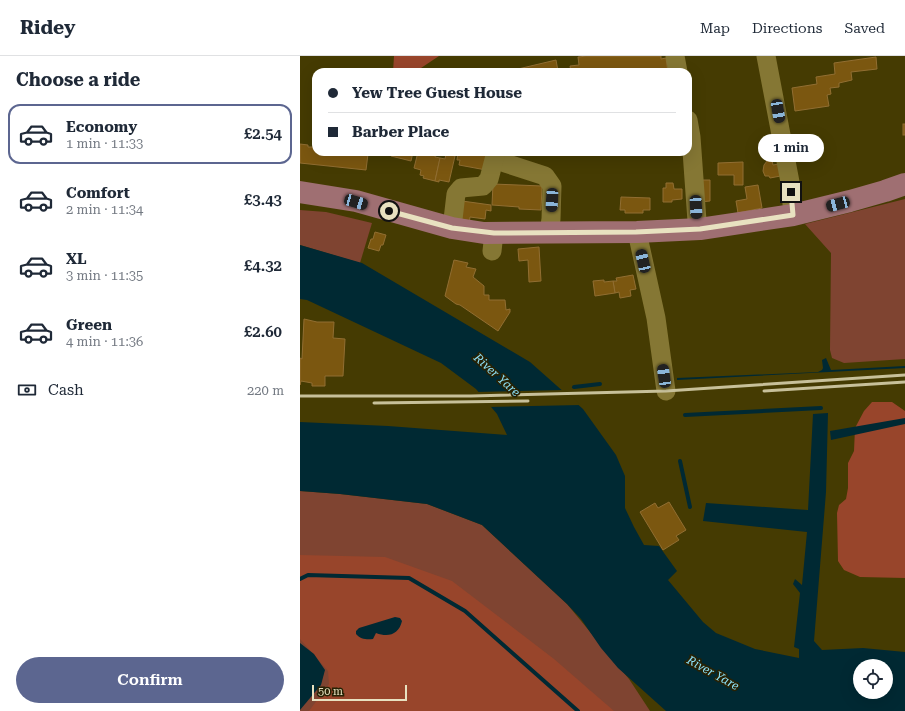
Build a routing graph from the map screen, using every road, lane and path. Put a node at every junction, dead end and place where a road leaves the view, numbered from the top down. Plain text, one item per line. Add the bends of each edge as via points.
1 (675, 56) edge
2 (766, 56) edge
3 (677, 68) edge
4 (692, 151) edge
5 (495, 156) edge
6 (499, 156) edge
7 (905, 184) edge
8 (300, 192) edge
9 (793, 215) junction
10 (452, 228) junction
11 (700, 229) junction
12 (549, 232) junction
13 (636, 232) junction
14 (666, 391) dead end

1 - 3 street
2 - 9 street via 790,182
4 - 11 street via 697,221
5 - 10 street via 489,179 483,186 461,188 456,194
6 - 12 street via 505,163 545,176 552,186
7 - 9 main road
8 - 10 main road via 356,202
9 - 11 main road
10 - 12 main road via 493,242
11 - 13 main road
12 - 13 main road
13 - 14 street via 656,318

